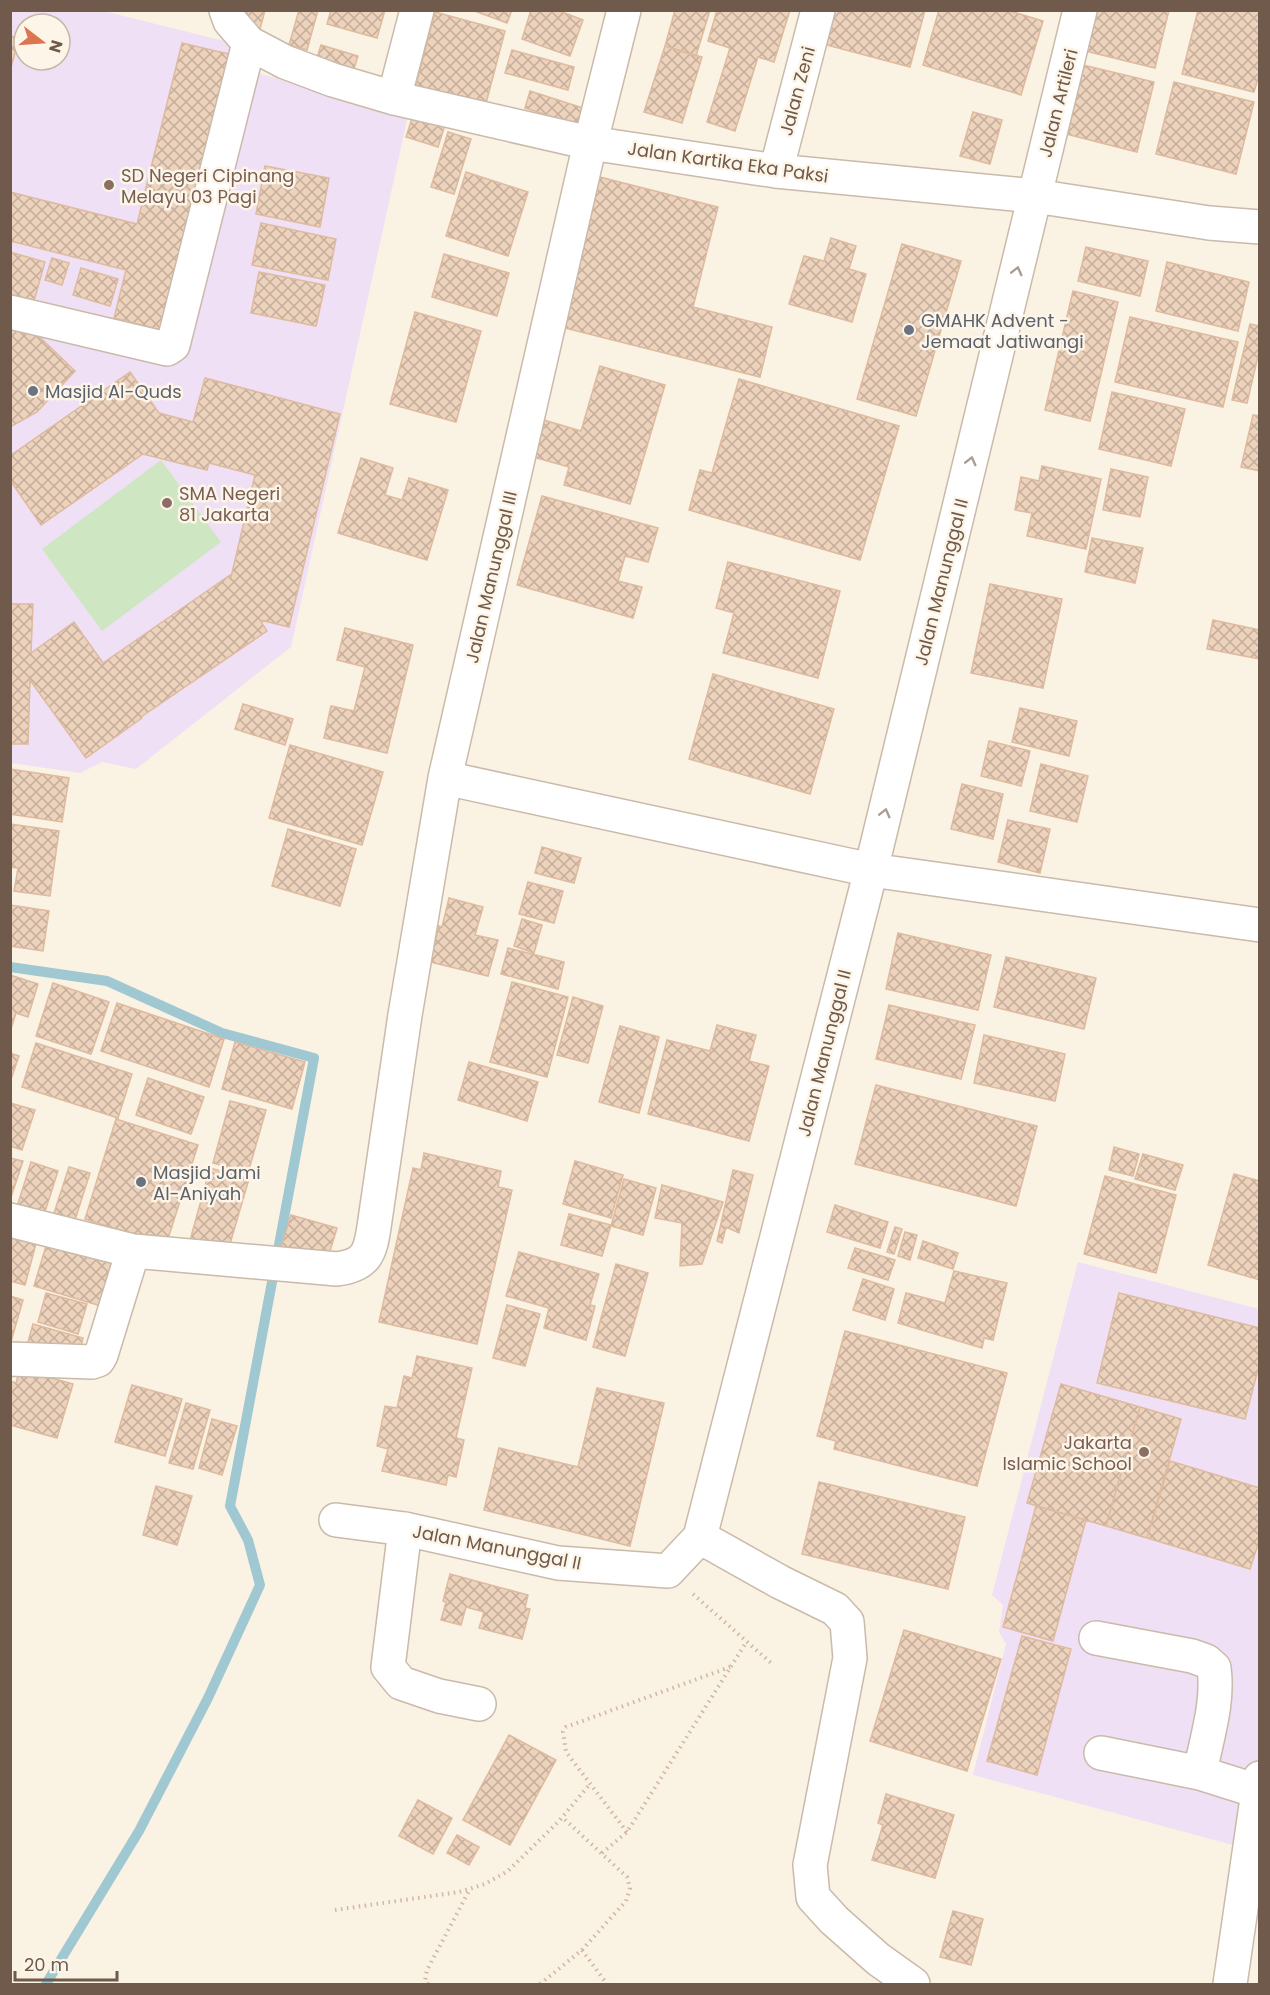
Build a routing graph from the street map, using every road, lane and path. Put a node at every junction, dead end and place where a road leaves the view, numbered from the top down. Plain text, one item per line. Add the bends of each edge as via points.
1 (226, 10) edge
2 (417, 10) edge
3 (624, 10) edge
4 (818, 10) edge
5 (1080, 10) edge
6 (249, 43) junction
7 (394, 98) junction
8 (590, 143) junction
9 (776, 171) junction
10 (1035, 196) junction
11 (1260, 227) edge
12 (10, 312) edge
13 (445, 777) junction
14 (871, 870) junction
15 (1260, 925) edge
16 (10, 1220) edge
17 (133, 1251) junction
18 (10, 1359) edge
19 (336, 1520) dead end
20 (405, 1529) junction
21 (700, 1537) junction
22 (668, 1571) junction
23 (1096, 1638) dead end
24 (747, 1641) junction
25 (771, 1663) dead end
26 (730, 1667) junction
27 (479, 1704) dead end
28 (1101, 1753) dead end
29 (1200, 1773) junction
30 (590, 1784) junction
31 (1258, 1784) edge
32 (562, 1817) junction
33 (627, 1832) junction
34 (602, 1853) junction
35 (470, 1889) junction
36 (335, 1910) dead end
37 (582, 1950) junction
38 (428, 1984) edge
39 (540, 1984) edge
40 (607, 1984) edge
41 (913, 1984) edge
42 (1230, 1984) edge

1 - 6 street, Jalan Kartika Eka Paksi via 230,21
2 - 7 street
3 - 8 street, Jalan Manunggal III
4 - 9 street, Jalan Zeni
5 - 10 street, Jalan Artileri
6 - 7 street, Jalan Kartika Eka Paksi via 314,73
6 - 12 street via 173,345 167,349
7 - 8 street, Jalan Kartika Eka Paksi
8 - 9 street, Jalan Kartika Eka Paksi
8 - 13 street, Jalan Manunggal III
9 - 10 street, Jalan Kartika Eka Paksi
10 - 11 street, Jalan Kartika Eka Paksi via 1209,224
14 -> 10 street, Jalan Manunggal II
13 - 14 street
13 - 17 street, Jalan Manunggal III via 367,1255 361,1263 337,1269
14 - 15 street
14 - 21 street, Jalan Manunggal II
16 - 17 street, Jalan Manunggal III
17 - 18 street via 98,1360
19 - 20 street, Jalan Manunggal II
20 - 22 street, Jalan Manunggal II via 558,1563
20 - 27 street via 388,1667 401,1683
21 - 22 street, Jalan Manunggal II
21 - 41 street via 835,1609 847,1622 850,1658 810,1865 813,1897 878,1959
22 - 24 path
23 - 29 street via 1192,1656 1214,1668 1214,1702
24 - 25 path
24 - 26 path
26 - 30 path via 566,1727 566,1752
26 - 33 path
28 - 29 street
29 - 31 street
30 - 32 path
30 - 33 path
31 - 42 street
32 - 34 path
32 - 35 path via 508,1871
33 - 34 path
34 - 37 path via 627,1877 630,1888 626,1901
35 - 36 path
35 - 38 path via 427,1970
37 - 39 path
37 - 40 path

